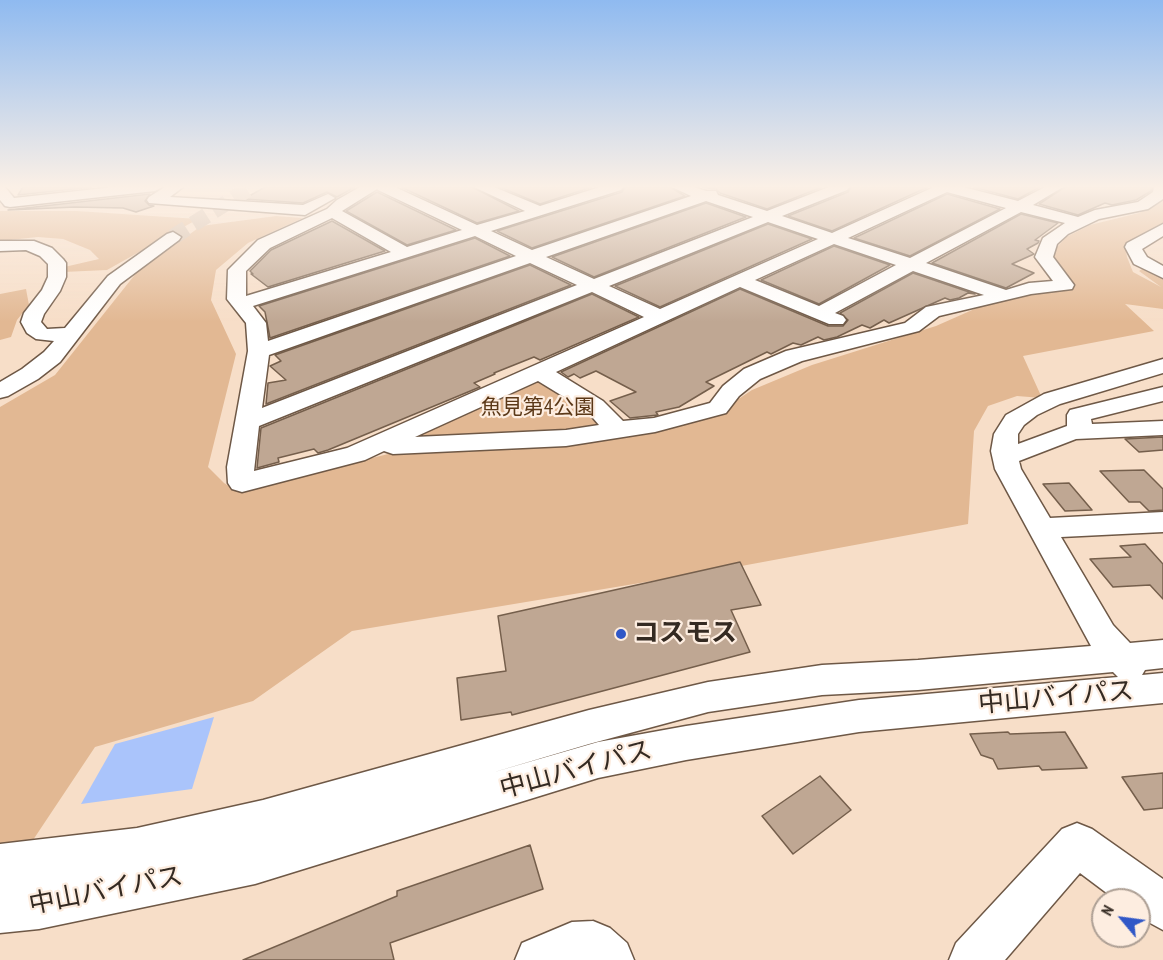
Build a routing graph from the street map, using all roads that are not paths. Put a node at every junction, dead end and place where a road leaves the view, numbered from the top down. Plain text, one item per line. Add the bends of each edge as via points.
1 (284, 232) edge
2 (379, 232) edge
3 (473, 232) edge
4 (478, 232) edge
5 (601, 232) edge
6 (728, 232) edge
7 (815, 232) edge
8 (848, 232) edge
9 (972, 232) edge
10 (1061, 232) edge
11 (1158, 232) edge
12 (173, 237) tunnel mouth
13 (834, 238) junction
14 (0, 246) edge
15 (405, 253) junction
16 (531, 256) junction
17 (911, 264) junction
18 (1163, 273) edge
19 (740, 281) junction
20 (593, 286) junction
21 (1006, 297) junction
22 (241, 304) junction
23 (820, 313) junction
24 (660, 317) junction
25 (71, 333) junction
26 (874, 335) junction
27 (259, 351) junction
28 (1163, 366) edge
29 (539, 372) junction
30 (0, 391) edge
31 (1163, 394) edge
32 (248, 422) junction
33 (1163, 428) edge
34 (616, 429) junction
35 (1080, 432) junction
36 (373, 447) junction
37 (1005, 456) junction
38 (1163, 522) edge
39 (1042, 528) junction
40 (1120, 656) junction
41 (1159, 684) edge
42 (0, 866) edge
43 (1163, 907) edge
44 (0, 910) edge
45 (539, 960) edge
46 (610, 960) edge
47 (973, 960) edge

1 - 22 street via 264,244 237,270 237,298
2 - 15 street
3 - 15 street
4 - 16 street
5 - 16 street
6 - 20 street
7 - 13 street
8 - 13 street
9 - 17 street
10 - 21 street via 1049,242 1044,257 1065,285 1029,289
11 - 18 street via 1133,247 1140,260
12 - 25 street via 114,280
13 - 17 street
13 - 19 street
14 - 25 street via 28,245 46,252 57,263 51,291 31,322 34,330 43,335
15 - 22 street
16 - 20 street
16 - 27 street
17 - 21 street
17 - 23 street
19 - 23 street
19 - 24 street
20 - 24 street
20 - 32 street
21 - 26 street via 933,311 912,327
22 - 27 street via 256,323
23 - 26 street
24 - 29 street
25 - 30 street via 43,364
26 - 34 street via 794,356 752,374 730,391 718,408 655,425
27 - 32 street
28 - 37 street via 1052,399 1029,410 1015,420 1006,434
29 - 34 street via 595,406
29 - 36 street
31 - 35 street via 1079,415
32 - 36 street via 240,467 242,483
33 - 35 street
34 - 36 street via 566,438
35 - 37 street
37 - 39 street via 1008,469
38 - 39 street
39 - 40 street via 1101,634
40 - 41 street, 中山バイパス
40 - 42 street, 中山バイパス via 822,680 708,697 171,842 137,850
41 - 44 street, 中山バイパス via 859,716 598,760 255,862 39,906
43 - 47 street via 1077,844
45 - 46 street via 582,945 593,945

